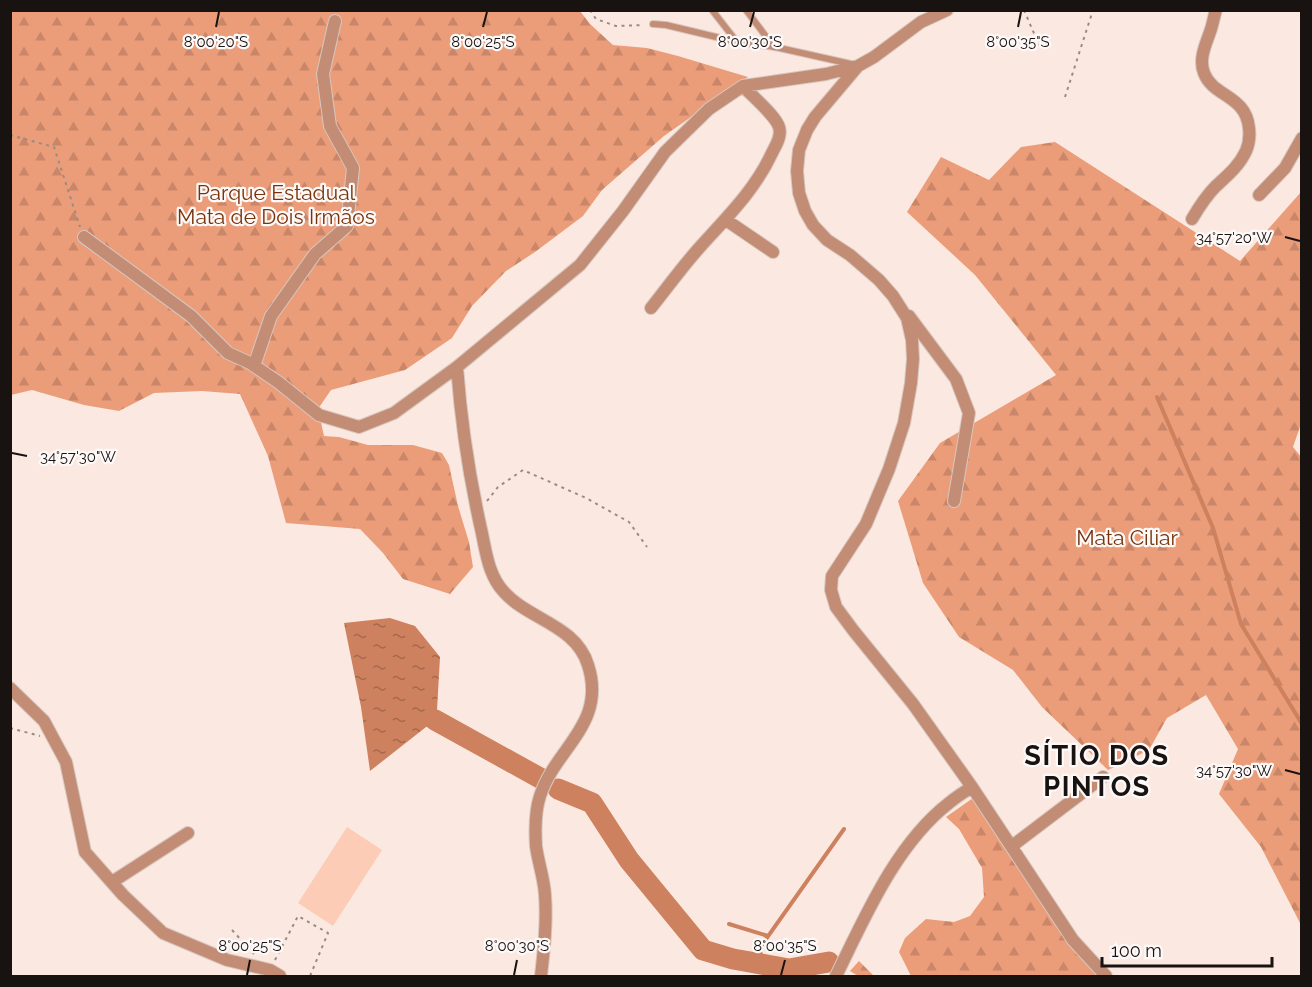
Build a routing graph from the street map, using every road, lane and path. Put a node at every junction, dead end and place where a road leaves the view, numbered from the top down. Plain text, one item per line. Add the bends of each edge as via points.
1 (590, 10) edge
2 (712, 10) edge
3 (746, 10) edge
4 (947, 10) edge
5 (1024, 10) edge
6 (1093, 10) edge
7 (1216, 10) edge
8 (335, 21) dead end
9 (653, 24) joint
10 (737, 42) junction
11 (1039, 45) dead end
12 (775, 47) junction
13 (858, 66) junction
14 (742, 86) junction
15 (1065, 97) dead end
16 (10, 135) edge
17 (1302, 138) edge
18 (1259, 195) dead end
19 (726, 219) junction
20 (1192, 219) dead end
21 (84, 237) joint
22 (773, 252) dead end
23 (894, 296) junction
24 (651, 308) dead end
25 (254, 366) junction
26 (457, 367) junction
27 (954, 501) dead end
28 (477, 513) junction
29 (647, 547) dead end
30 (10, 688) edge
31 (10, 728) edge
32 (54, 740) junction
33 (1103, 777) dead end
34 (972, 787) junction
35 (188, 832) dead end
36 (1012, 846) junction
37 (112, 882) junction
38 (232, 930) dead end
39 (255, 954) dead end
40 (275, 973) edge
41 (310, 976) edge
42 (541, 976) edge
43 (836, 976) edge
44 (1106, 976) edge

1 - 9 path via 596,19 616,26
2 - 10 lane
3 - 12 lane
4 - 13 street via 921,22
5 - 11 path
6 - 15 path
7 - 20 street via 1202,58 1204,73 1210,83 1242,108 1250,134 1240,161 1203,200
8 - 25 street via 323,74 330,126 353,168 347,226 315,254 271,316
9 - 10 lane
10 - 12 lane
12 - 13 lane
13 - 14 street
13 - 23 street via 807,130 799,150 799,193 813,225 826,240 850,255
14 - 19 street via 775,119 779,139 754,184
14 - 26 street via 709,109 665,152 580,265
16 - 21 path via 54,147
17 - 18 street via 1285,168
19 - 22 street
19 - 24 street
21 - 25 street via 191,316 228,353
23 - 27 street via 956,380 969,413
23 - 34 street via 907,318 912,340 911,383 904,423 866,524 832,576 831,590 836,607
25 - 26 street via 319,415 359,427 394,413
26 - 28 street
28 - 29 path via 498,488 523,470 629,522
28 - 42 street via 489,566 502,590 513,602 567,634 581,648 592,683 586,722 550,773 536,817 546,920
30 - 32 street via 44,721
31 - 32 path
32 - 37 street via 66,762 85,852
33 - 36 street
34 - 36 street
34 - 43 street via 948,803 904,850
35 - 37 street
36 - 44 street via 1073,940
37 - 40 street via 163,933 227,960
38 - 39 path
40 - 41 path via 298,916 328,933

